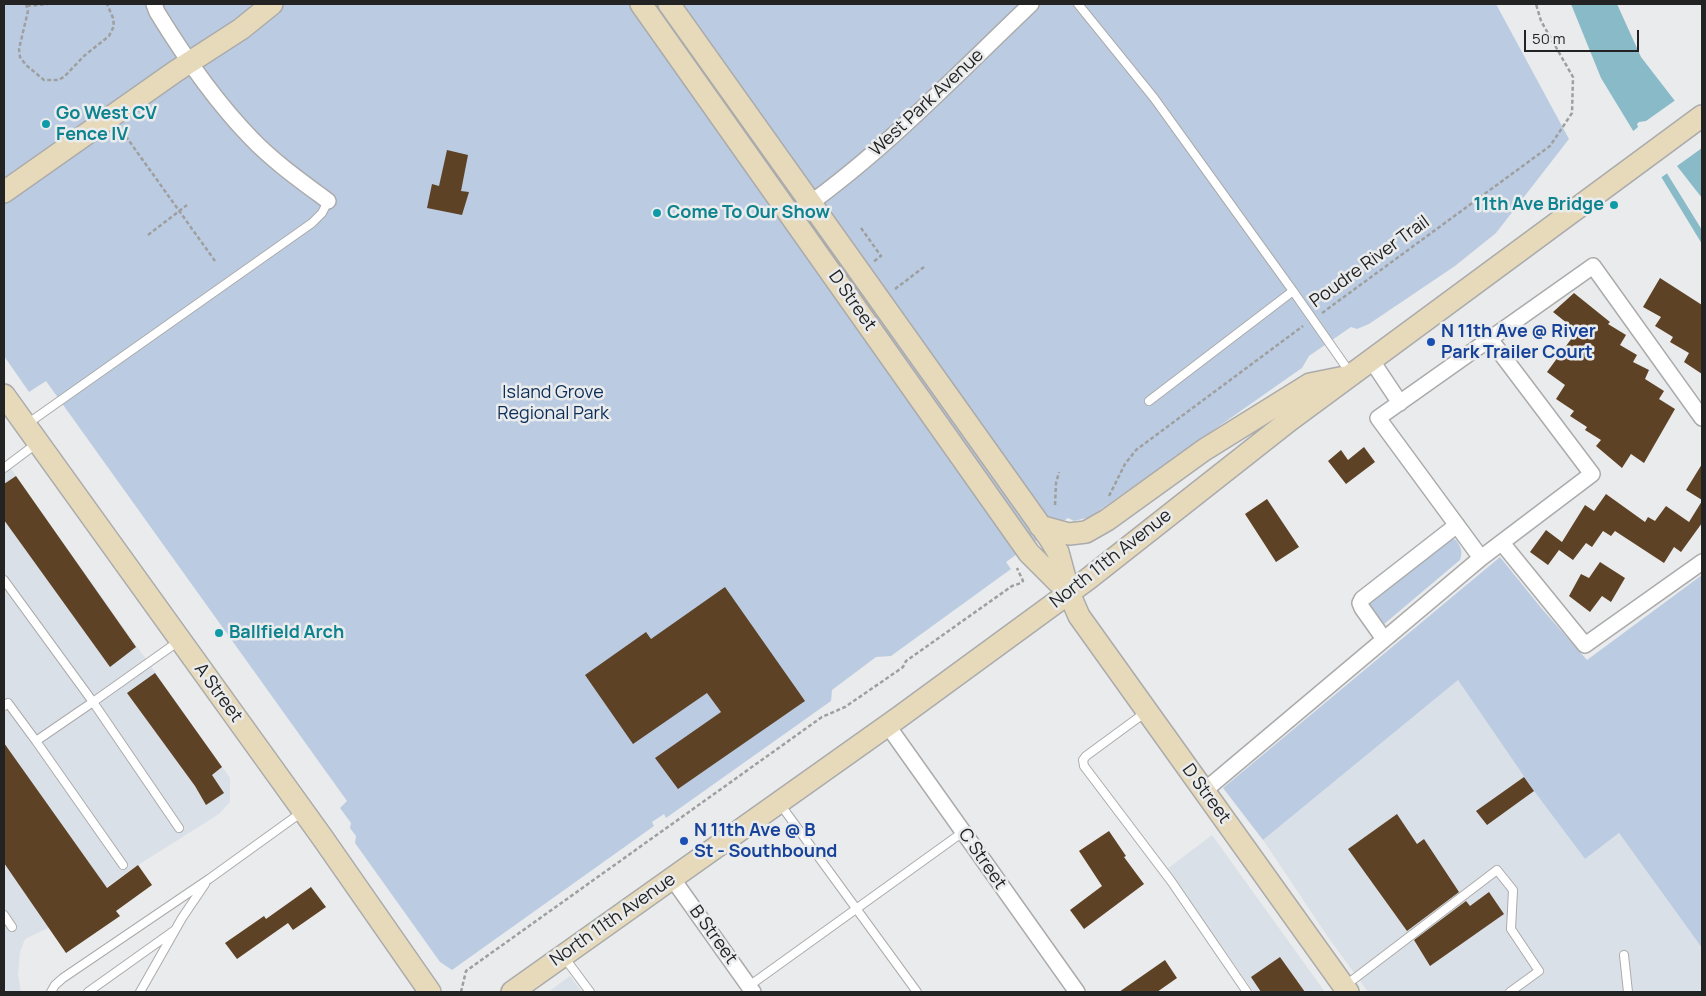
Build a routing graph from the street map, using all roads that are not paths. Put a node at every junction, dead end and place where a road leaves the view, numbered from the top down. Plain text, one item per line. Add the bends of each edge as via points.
1 (154, 4) edge
2 (272, 4) edge
3 (641, 4) edge
4 (669, 4) edge
5 (1031, 4) edge
6 (1078, 4) edge
7 (189, 62) junction
8 (1702, 116) edge
9 (4, 192) edge
10 (814, 200) junction
11 (328, 201) joint
12 (792, 216) junction
13 (1293, 291) junction
14 (1490, 339) junction
15 (1372, 361) junction
16 (1353, 375) junction
17 (4, 395) edge
18 (1149, 401) dead end
19 (1400, 402) junction
20 (1702, 418) edge
21 (25, 426) junction
22 (38, 443) junction
23 (4, 468) edge
24 (1457, 525) junction
25 (1040, 526) junction
26 (1502, 543) junction
27 (1481, 558) junction
28 (1702, 562) edge
29 (4, 580) edge
30 (1069, 593) junction
31 (1384, 639) junction
32 (180, 640) junction
33 (93, 702) junction
34 (4, 706) edge
35 (1147, 711) junction
36 (888, 726) junction
37 (36, 741) junction
38 (1204, 791) junction
39 (778, 802) junction
40 (303, 811) junction
41 (179, 828) dead end
42 (963, 832) junction
43 (123, 865) dead end
44 (672, 878) junction
45 (209, 879) junction
46 (857, 910) junction
47 (4, 915) edge
48 (12, 927) dead end
49 (176, 928) junction
50 (563, 956) junction
51 (1624, 956) dead end
52 (751, 989) edge
53 (1346, 989) edge
54 (51, 992) edge
55 (88, 992) edge
56 (140, 992) edge
57 (430, 992) edge
58 (512, 992) edge
59 (590, 992) edge
60 (917, 992) edge
61 (1077, 992) edge
62 (1247, 992) edge
63 (1510, 992) edge
64 (1628, 992) edge

1 - 7 street
2 - 7 street via 242,30
3 - 12 street, D Street
4 - 10 street, D Street
5 - 10 street, West Park Avenue via 866,160
6 - 13 lane via 1154,98
7 - 9 street via 45,168
7 - 11 street via 251,138 290,174
8 - 15 street, North 11th Avenue
10 - 12 street, West Park Avenue
10 - 25 street, D Street
11 - 21 lane via 312,224
12 - 30 street, D Street via 1030,552
13 - 16 lane
13 - 18 lane
14 - 19 street
14 - 20 street via 1593,266
14 - 26 street via 1592,474
15 - 16 street, North 11th Avenue
15 - 19 street
16 - 25 street via 1310,384 1204,450 1086,532 1069,534
16 - 30 street, North 11th Avenue via 1284,424
17 - 21 street, A Street
19 - 24 street via 1378,418
21 - 22 street, A Street
22 - 23 lane
22 - 32 street, A Street
24 - 27 street
24 - 31 street via 1362,598 1362,608
25 - 30 street, D Street via 1058,552
26 - 27 street
26 - 28 street via 1585,644
27 - 31 street
29 - 33 lane
30 - 35 street, D Street via 1079,616
30 - 36 street, North 11th Avenue
31 - 38 street
32 - 33 lane
32 - 40 street, A Street
33 - 37 lane
33 - 41 lane
34 - 37 lane via 8,703
35 - 38 street, D Street
35 - 62 lane via 1086,756 1084,766 1171,881
36 - 39 street, North 11th Avenue
36 - 42 street, C Street
37 - 43 lane
38 - 53 street, D Street
39 - 44 street, North 11th Avenue
39 - 46 lane
40 - 45 lane
40 - 57 street, A Street
42 - 46 lane
42 - 61 street, C Street
44 - 50 street, North 11th Avenue
44 - 52 street, B Street
45 - 49 lane
45 - 54 lane via 63,978
46 - 52 lane
46 - 60 lane
47 - 48 lane
49 - 55 lane
49 - 56 lane
50 - 58 street, North 11th Avenue
50 - 59 lane
51 - 64 lane
53 - 63 lane via 1497,870 1513,890 1511,929 1539,970

